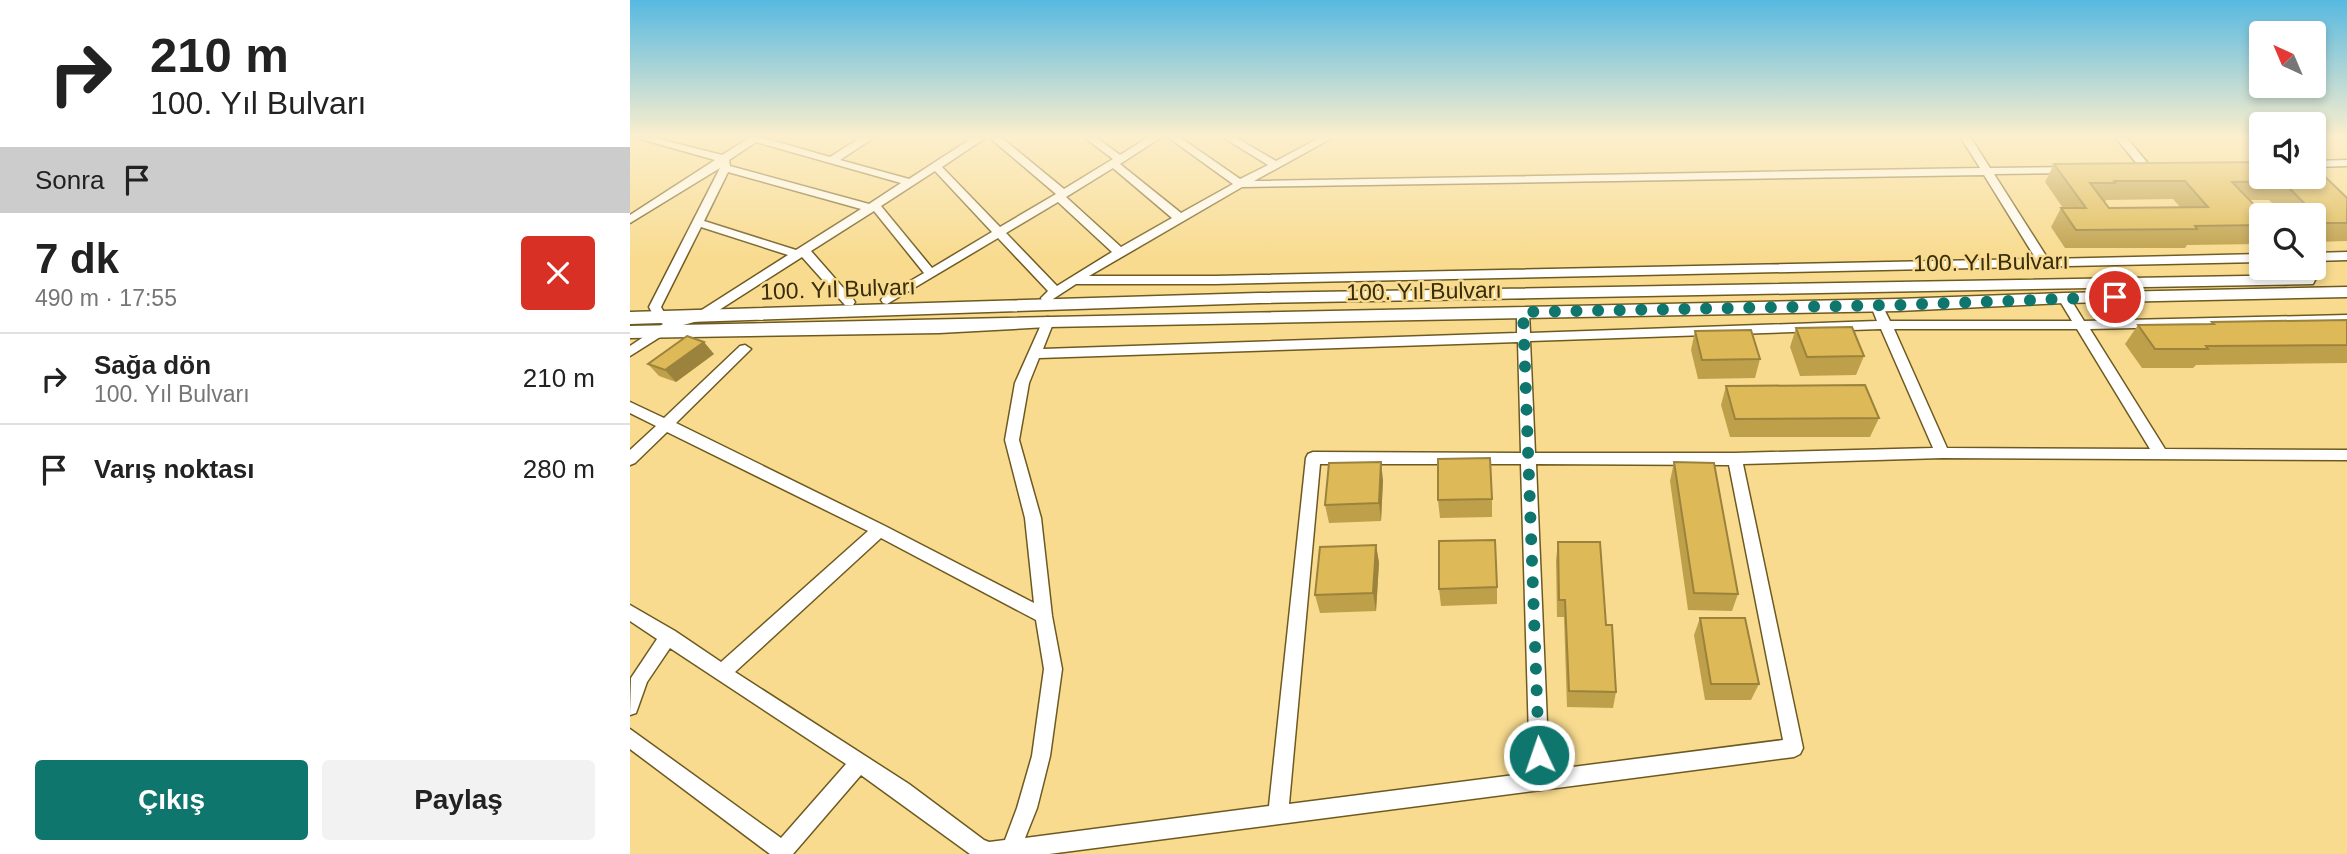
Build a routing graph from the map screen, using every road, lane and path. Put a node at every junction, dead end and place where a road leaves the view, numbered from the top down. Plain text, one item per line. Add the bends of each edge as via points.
1 (700, 178) edge
2 (719, 178) edge
3 (776, 178) edge
4 (893, 178) edge
5 (915, 178) edge
6 (947, 178) edge
7 (1041, 178) edge
8 (1089, 178) edge
9 (1135, 178) edge
10 (1231, 178) edge
11 (1252, 178) edge
12 (1623, 178) edge
13 (1991, 178) edge
14 (908, 182) junction
15 (1240, 184) junction
16 (1061, 195) junction
17 (873, 206) junction
18 (1178, 217) junction
19 (630, 220) edge
20 (699, 223) junction
21 (1000, 233) junction
22 (800, 252) junction
23 (1119, 252) junction
24 (2347, 256) edge
25 (2326, 257) edge
26 (2249, 258) edge
27 (2044, 262) junction
28 (931, 274) junction
29 (2347, 279) edge
30 (1073, 280) junction
31 (2347, 292) edge
32 (2064, 298) junction
33 (887, 300) dead end
34 (849, 302) dead end
35 (1050, 306) junction
36 (1877, 306) junction
37 (1523, 312) junction
38 (701, 316) junction
39 (630, 318) edge
40 (2347, 319) edge
41 (664, 324) junction
42 (1886, 325) junction
43 (2080, 325) junction
44 (630, 332) edge
45 (1523, 335) junction
46 (745, 349) dead end
47 (630, 352) edge
48 (1034, 354) junction
49 (630, 407) edge
50 (665, 424) junction
51 (1942, 453) junction
52 (2347, 454) edge
53 (2161, 455) junction
54 (630, 459) edge
55 (1526, 459) junction
56 (1735, 459) junction
57 (880, 530) junction
58 (630, 612) edge
59 (1044, 616) junction
60 (669, 636) junction
61 (724, 671) junction
62 (630, 707) edge
63 (630, 738) edge
64 (859, 763) junction
65 (1540, 782) junction
66 (1278, 816) junction
67 (781, 853) edge
68 (1009, 853) edge

1 - 19 street
2 - 20 street
3 - 17 street
4 - 14 street
5 - 14 street
6 - 21 street
7 - 16 street
8 - 16 street
9 - 18 street
10 - 15 street
11 - 15 street
12 - 15 street
13 - 27 street
14 - 17 street
15 - 18 street
16 - 21 street
16 - 23 street
17 - 22 street
17 - 28 street
18 - 23 street
20 - 22 street
20 - 41 street via 655,307
21 - 28 street
21 - 35 street
22 - 34 street
22 - 38 street
23 - 30 street
24 - 25 street
26 - 27 street
27 - 30 street
28 - 33 street
29 - 35 main road, 100. Yıl Bulvarı via 1259,298
30 - 35 street
31 - 32 main road, 100. Yıl Bulvarı
32 - 36 main road, 100. Yıl Bulvarı
32 - 43 street
35 - 37 main road, 100. Yıl Bulvarı
35 - 38 main road, 100. Yıl Bulvarı
35 - 41 main road, 100. Yıl Bulvarı via 939,327
35 - 48 street
36 - 37 main road, 100. Yıl Bulvarı
36 - 42 street
37 - 45 street
38 - 41 main road, 100. Yıl Bulvarı
39 - 41 main road, 100. Yıl Bulvarı
40 - 43 street
41 - 44 main road, 100. Yıl Bulvarı
41 - 47 street
42 - 43 street
42 - 45 street
42 - 51 street
43 - 53 street
45 - 48 street
45 - 55 street
46 - 50 street
48 - 59 street via 1021,383 1012,440 1033,518
49 - 50 street
50 - 54 street
50 - 57 street
51 - 53 street
51 - 56 street
52 - 53 street
55 - 56 street
55 - 65 street
55 - 66 street via 1313,458
56 - 65 street via 1794,748
57 - 59 street
57 - 61 street
58 - 60 street
59 - 68 street via 1053,669 1041,756
60 - 61 street
60 - 62 street via 640,678
61 - 64 street
63 - 67 street
64 - 67 street
64 - 68 street via 978,848
65 - 66 street
66 - 68 street

